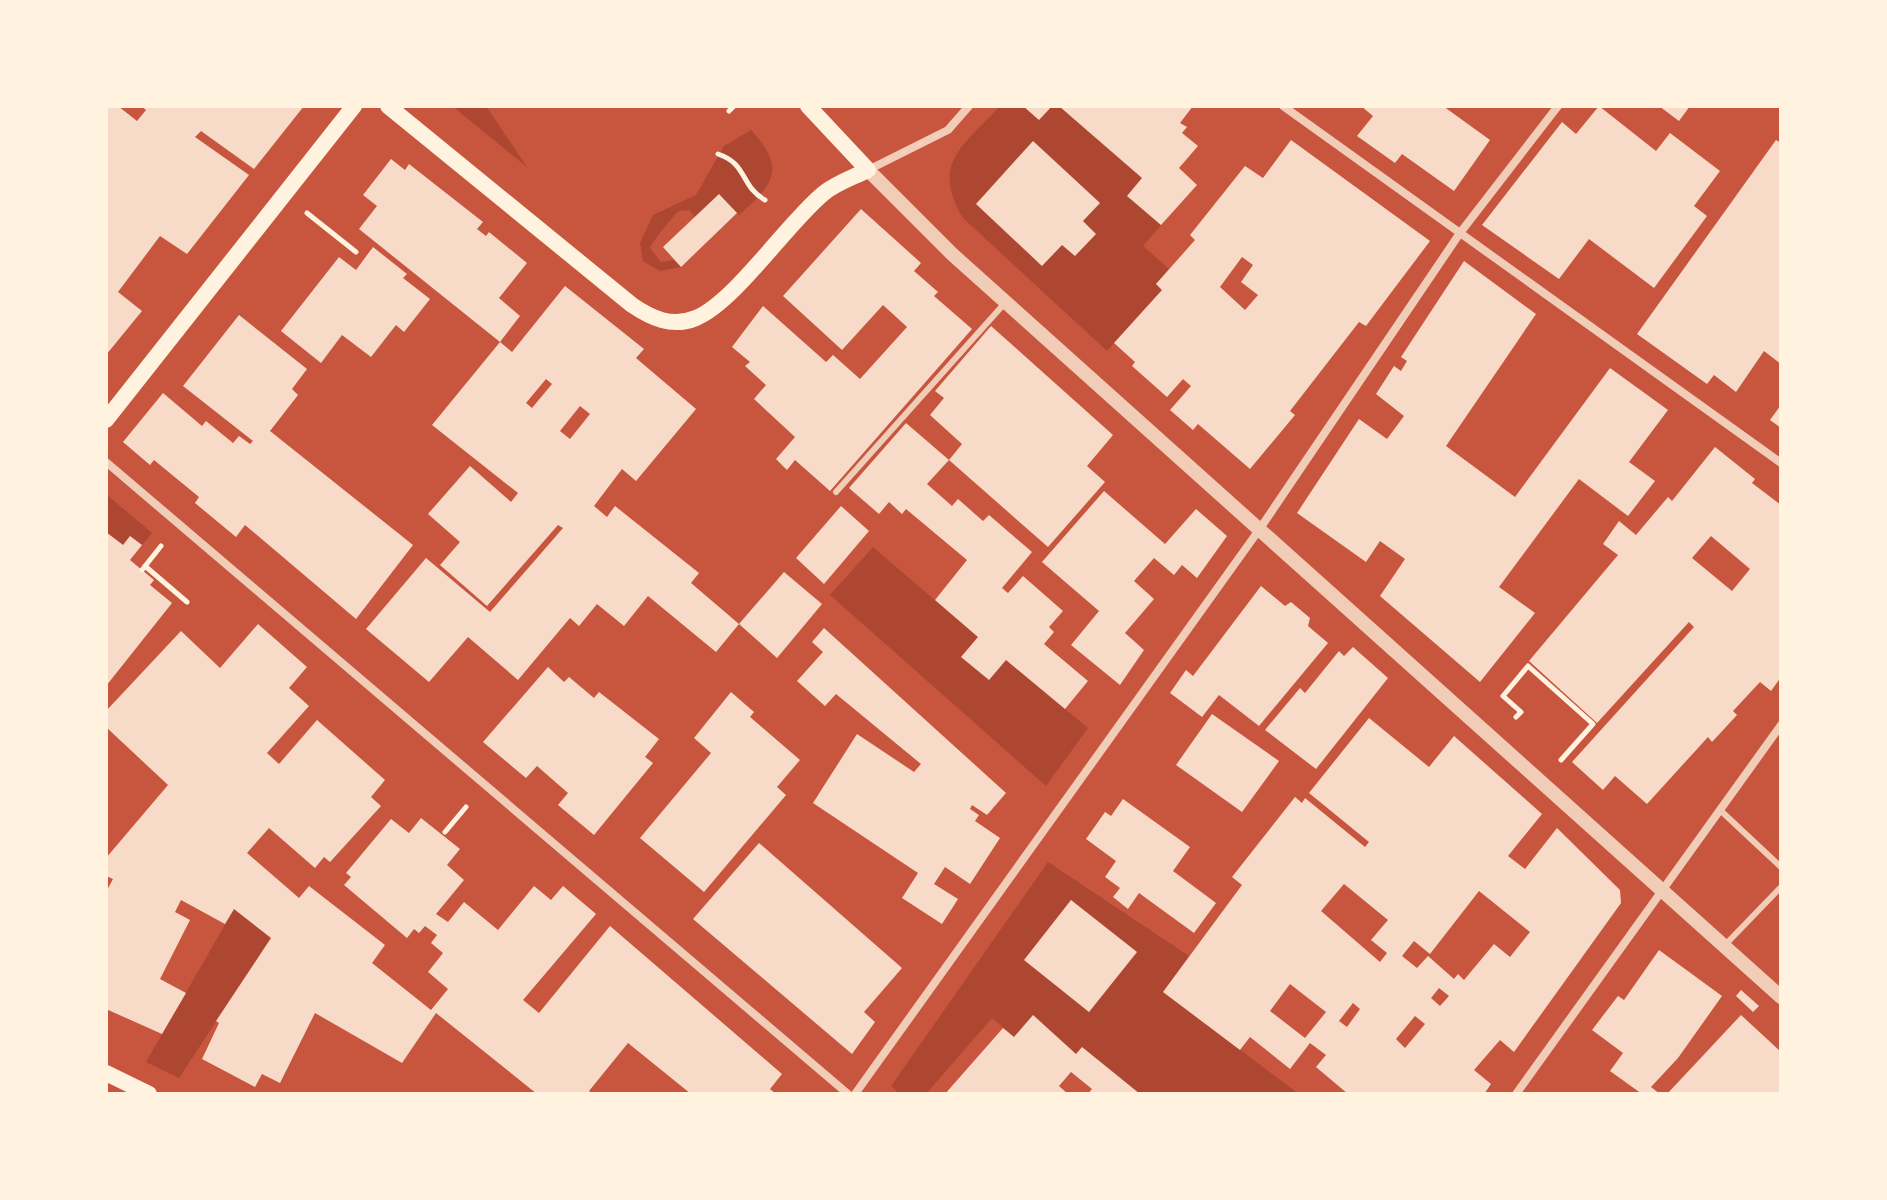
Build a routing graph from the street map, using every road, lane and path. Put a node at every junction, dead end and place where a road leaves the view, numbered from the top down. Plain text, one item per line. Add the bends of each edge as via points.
1 (354, 106) edge
2 (388, 106) edge
3 (808, 106) edge
4 (969, 106) edge
5 (1283, 106) edge
6 (1558, 106) edge
7 (718, 154) dead end
8 (868, 170) junction
9 (765, 200) dead end
10 (307, 213) dead end
11 (1460, 233) junction
12 (356, 252) dead end
13 (1005, 302) junction
14 (106, 420) edge
15 (106, 462) edge
16 (1781, 463) edge
17 (836, 492) dead end
18 (1259, 530) junction
19 (166, 540) dead end
20 (187, 602) dead end
21 (1521, 712) dead end
22 (1781, 725) edge
23 (1543, 781) junction
24 (468, 804) dead end
25 (1720, 810) junction
26 (445, 832) dead end
27 (1781, 867) edge
28 (1663, 887) junction
29 (1781, 887) edge
30 (1725, 945) junction
31 (1781, 997) edge
32 (106, 1073) edge
33 (149, 1094) edge
34 (848, 1094) edge
35 (855, 1094) edge
36 (1516, 1094) edge

1 - 14 main road
2 - 8 main road via 632,305 662,321 680,322 708,311 825,191
3 - 8 main road
4 - 8 street via 948,130
5 - 11 street
6 - 11 street
7 - 9 path via 737,163 750,190
8 - 13 street
10 - 12 path
11 - 16 street
11 - 18 street
13 - 17 lane
13 - 18 street
15 - 34 street
18 - 23 street
18 - 35 street
19 - 20 path via 144,568
21 - 23 path via 1503,696 1528,666 1593,724
22 - 25 street
23 - 28 street
24 - 26 path
25 - 27 lane
25 - 28 street
28 - 30 street
28 - 36 street
29 - 30 lane
30 - 31 street
32 - 33 main road

